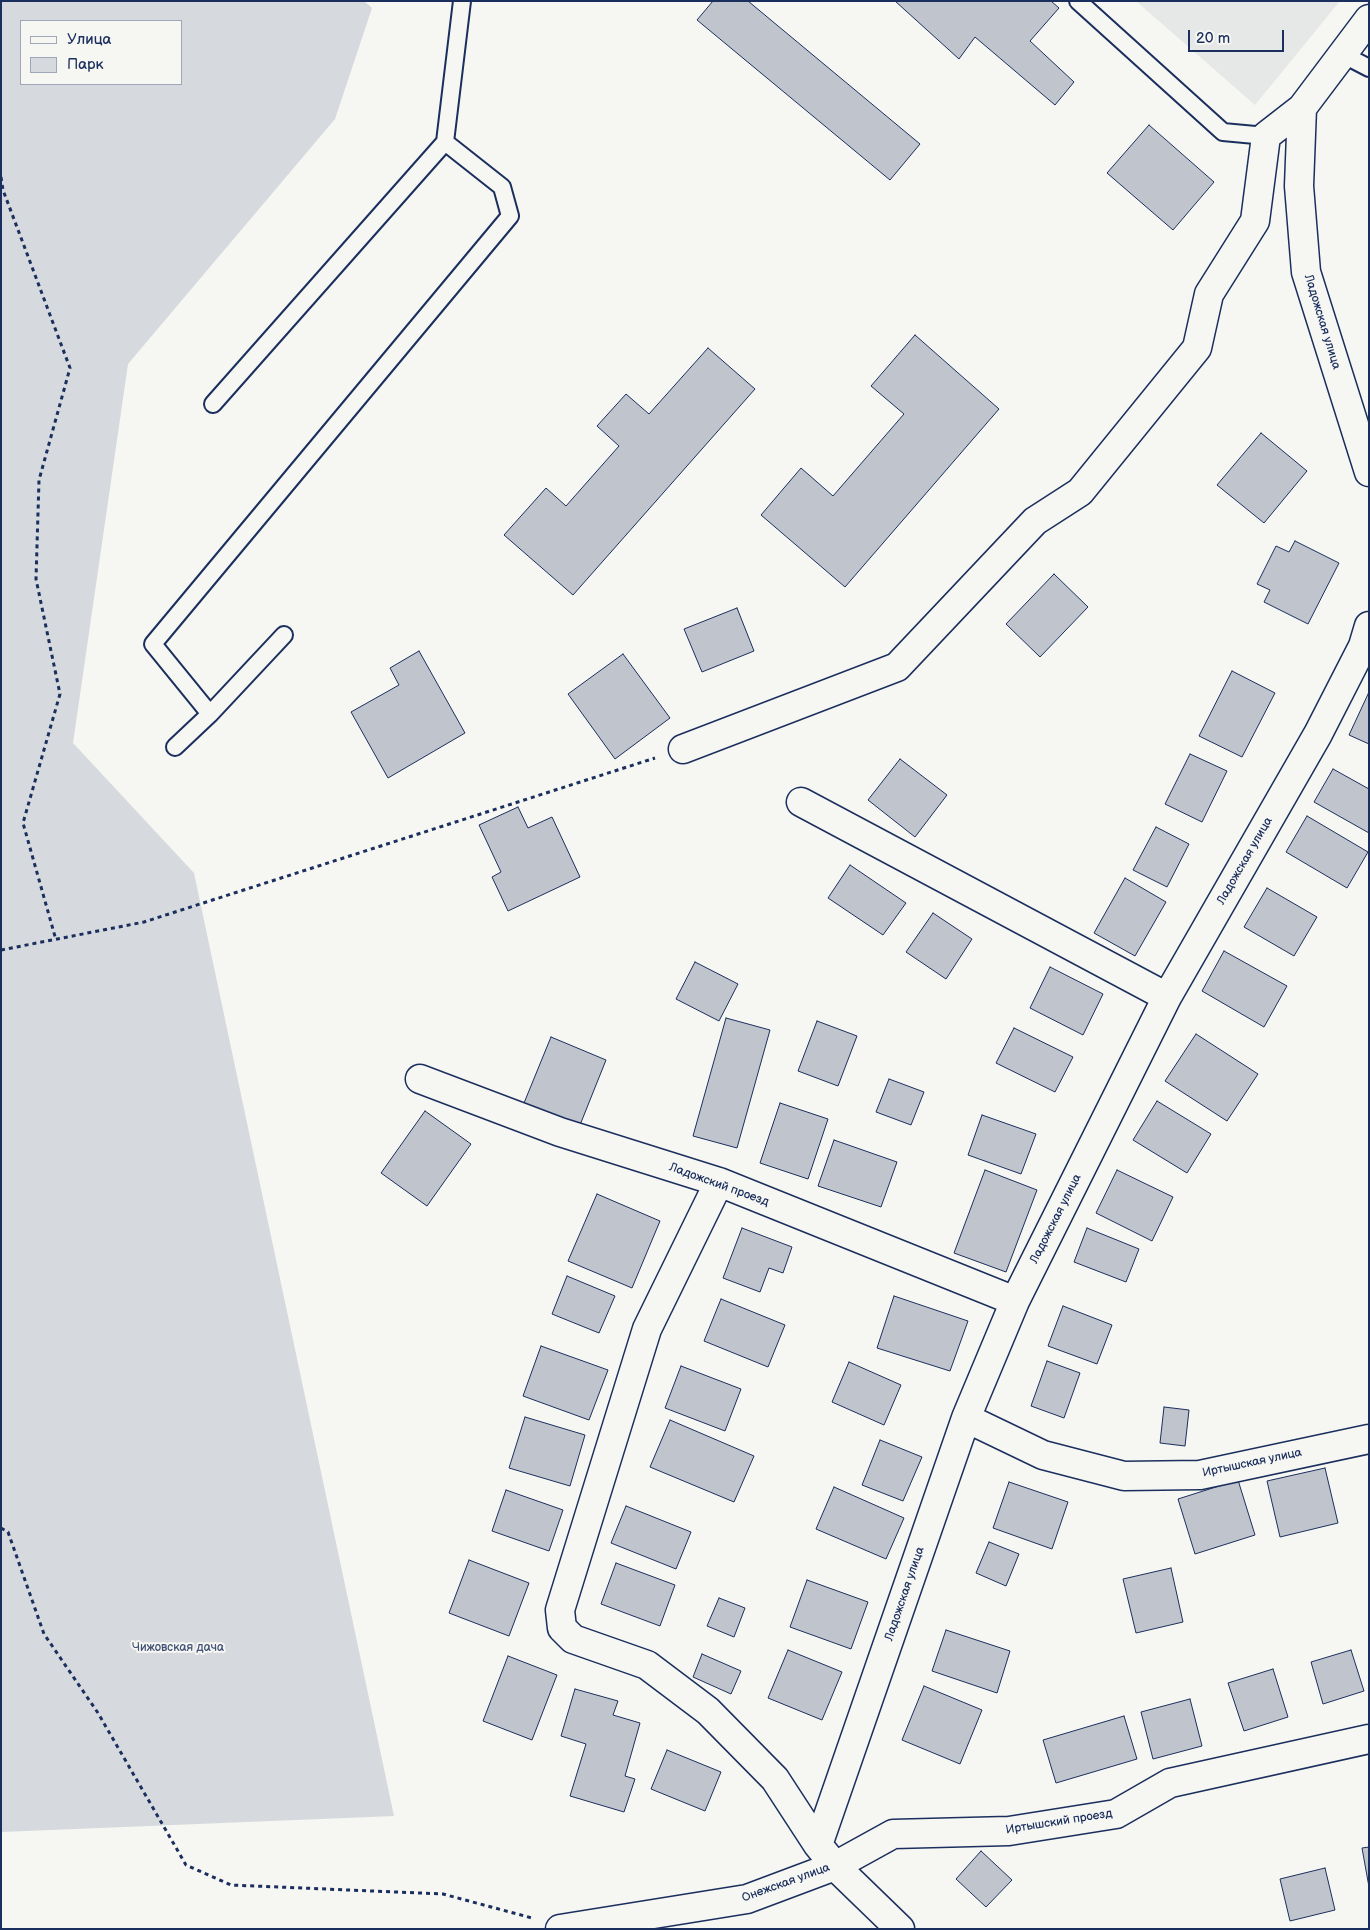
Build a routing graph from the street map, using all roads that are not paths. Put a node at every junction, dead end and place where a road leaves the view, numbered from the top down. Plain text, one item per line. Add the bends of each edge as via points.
1 (462, 1) edge
2 (1078, 1) edge
3 (1369, 19) edge
4 (1342, 54) junction
5 (1369, 68) edge
6 (1302, 108) junction
7 (1266, 136) junction
8 (445, 142) junction
9 (213, 404) dead end
10 (1369, 472) edge
11 (1369, 626) edge
12 (284, 635) dead end
13 (210, 714) junction
14 (175, 747) dead end
15 (682, 749) road end
16 (801, 802) dead end
17 (1167, 997) junction
18 (420, 1079) dead end
19 (719, 1182) junction
20 (1015, 1301) junction
21 (966, 1418) junction
22 (1369, 1439) edge
23 (1369, 1739) edge
24 (826, 1855) junction
25 (564, 1928) edge
26 (900, 1929) edge

1 - 8 lane
2 - 7 lane via 1223,132
3 - 4 street
4 - 5 lane
4 - 6 street
6 - 7 street
6 - 10 street, Ладожская улица via 1299,186 1306,272
7 - 15 street via 1255,221 1209,294 1197,348 1080,492 1035,521 897,667
8 - 9 lane
8 - 13 lane via 502,187 510,216 152,644
11 - 17 street, Ладожская улица via 1363,646 1318,734
12 - 13 lane
13 - 14 lane
16 - 17 street
17 - 20 street, Ладожская улица
18 - 19 street, Ладожский проезд via 560,1132
19 - 20 street, Ладожский проезд
19 - 24 street via 648,1329 560,1610 562,1628 573,1638 647,1665 708,1711 775,1779
20 - 21 street, Ладожская улица
21 - 22 street, Иртышская улица via 1043,1455 1124,1476 1200,1475
21 - 24 street, Ладожская улица
23 - 24 street, Иртышский проезд via 1170,1783 1116,1814 1009,1831 893,1834
24 - 25 street, Онежская улица via 747,1899
24 - 26 street, Онежская улица

